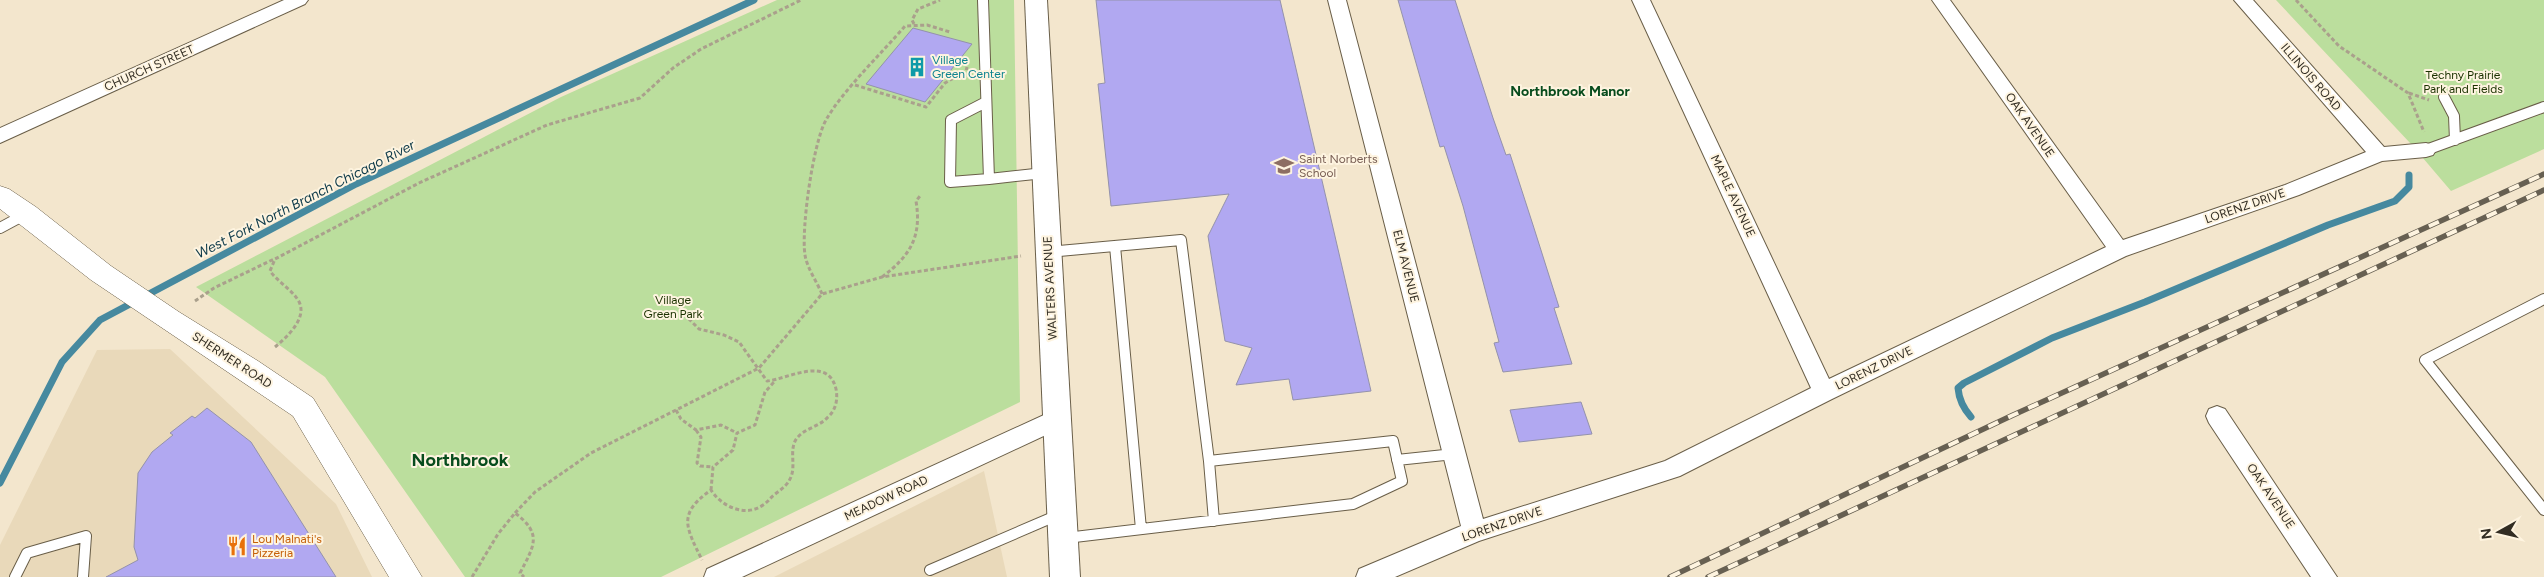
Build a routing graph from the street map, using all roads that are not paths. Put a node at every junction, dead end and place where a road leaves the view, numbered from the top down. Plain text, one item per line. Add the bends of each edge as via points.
1 (299, 0) edge
2 (983, 0) edge
3 (1036, 0) edge
4 (1338, 0) edge
5 (1641, 0) edge
6 (1941, 0) edge
7 (2243, 0) edge
8 (2444, 97) dead end
9 (986, 102) junction
10 (2544, 107) edge
11 (0, 136) edge
12 (2455, 140) junction
13 (2426, 150) joint
14 (2379, 154) junction
15 (1044, 173) junction
16 (989, 179) junction
17 (0, 196) edge
18 (27, 214) junction
19 (0, 228) edge
20 (1115, 246) junction
21 (2119, 250) junction
22 (1048, 252) junction
23 (2544, 299) edge
24 (1824, 392) junction
25 (2217, 416) dead end
26 (1057, 419) junction
27 (1454, 454) junction
28 (1397, 460) junction
29 (1209, 461) junction
30 (2544, 510) edge
31 (1214, 521) junction
32 (1062, 526) junction
33 (1141, 529) junction
34 (1474, 532) junction
35 (930, 570) dead end
36 (710, 572) edge
37 (15, 577) edge
38 (83, 577) edge
39 (406, 577) edge
40 (1065, 577) edge
41 (1368, 577) edge
42 (2325, 577) edge

1 - 11 street, CHURCH STREET
2 - 9 lane
3 - 15 street, WALTERS AVENUE
4 - 27 street, ELM AVENUE
5 - 24 street, MAPLE AVENUE
6 - 21 street, OAK AVENUE
7 - 14 street, ILLINOIS ROAD
8 - 12 lane via 2454,116
9 - 16 lane
9 - 16 lane via 950,120 950,182
10 - 12 lane
12 - 13 lane
13 - 14 street, LORENZ DRIVE
14 - 21 street, LORENZ DRIVE via 2292,190
15 - 16 lane
15 - 22 street, WALTERS AVENUE
17 - 18 main road, SHERMER ROAD
18 - 19 lane
18 - 39 main road, SHERMER ROAD via 101,272 303,407
20 - 22 lane
20 - 29 lane via 1181,240
20 - 33 lane
21 - 24 street, LORENZ DRIVE
22 - 26 street, WALTERS AVENUE
23 - 30 lane via 2425,360
24 - 34 street, LORENZ DRIVE via 1672,468
25 - 42 street, OAK AVENUE
26 - 32 street, WALTERS AVENUE
26 - 36 street, MEADOW ROAD
27 - 28 lane
27 - 34 street, ELM AVENUE
28 - 29 lane via 1393,442
28 - 31 lane via 1402,481 1353,504
29 - 31 lane
31 - 33 lane
32 - 33 lane
32 - 35 lane
32 - 40 street, WALTERS AVENUE
34 - 41 street, LORENZ DRIVE
37 - 38 lane via 26,553 86,536

